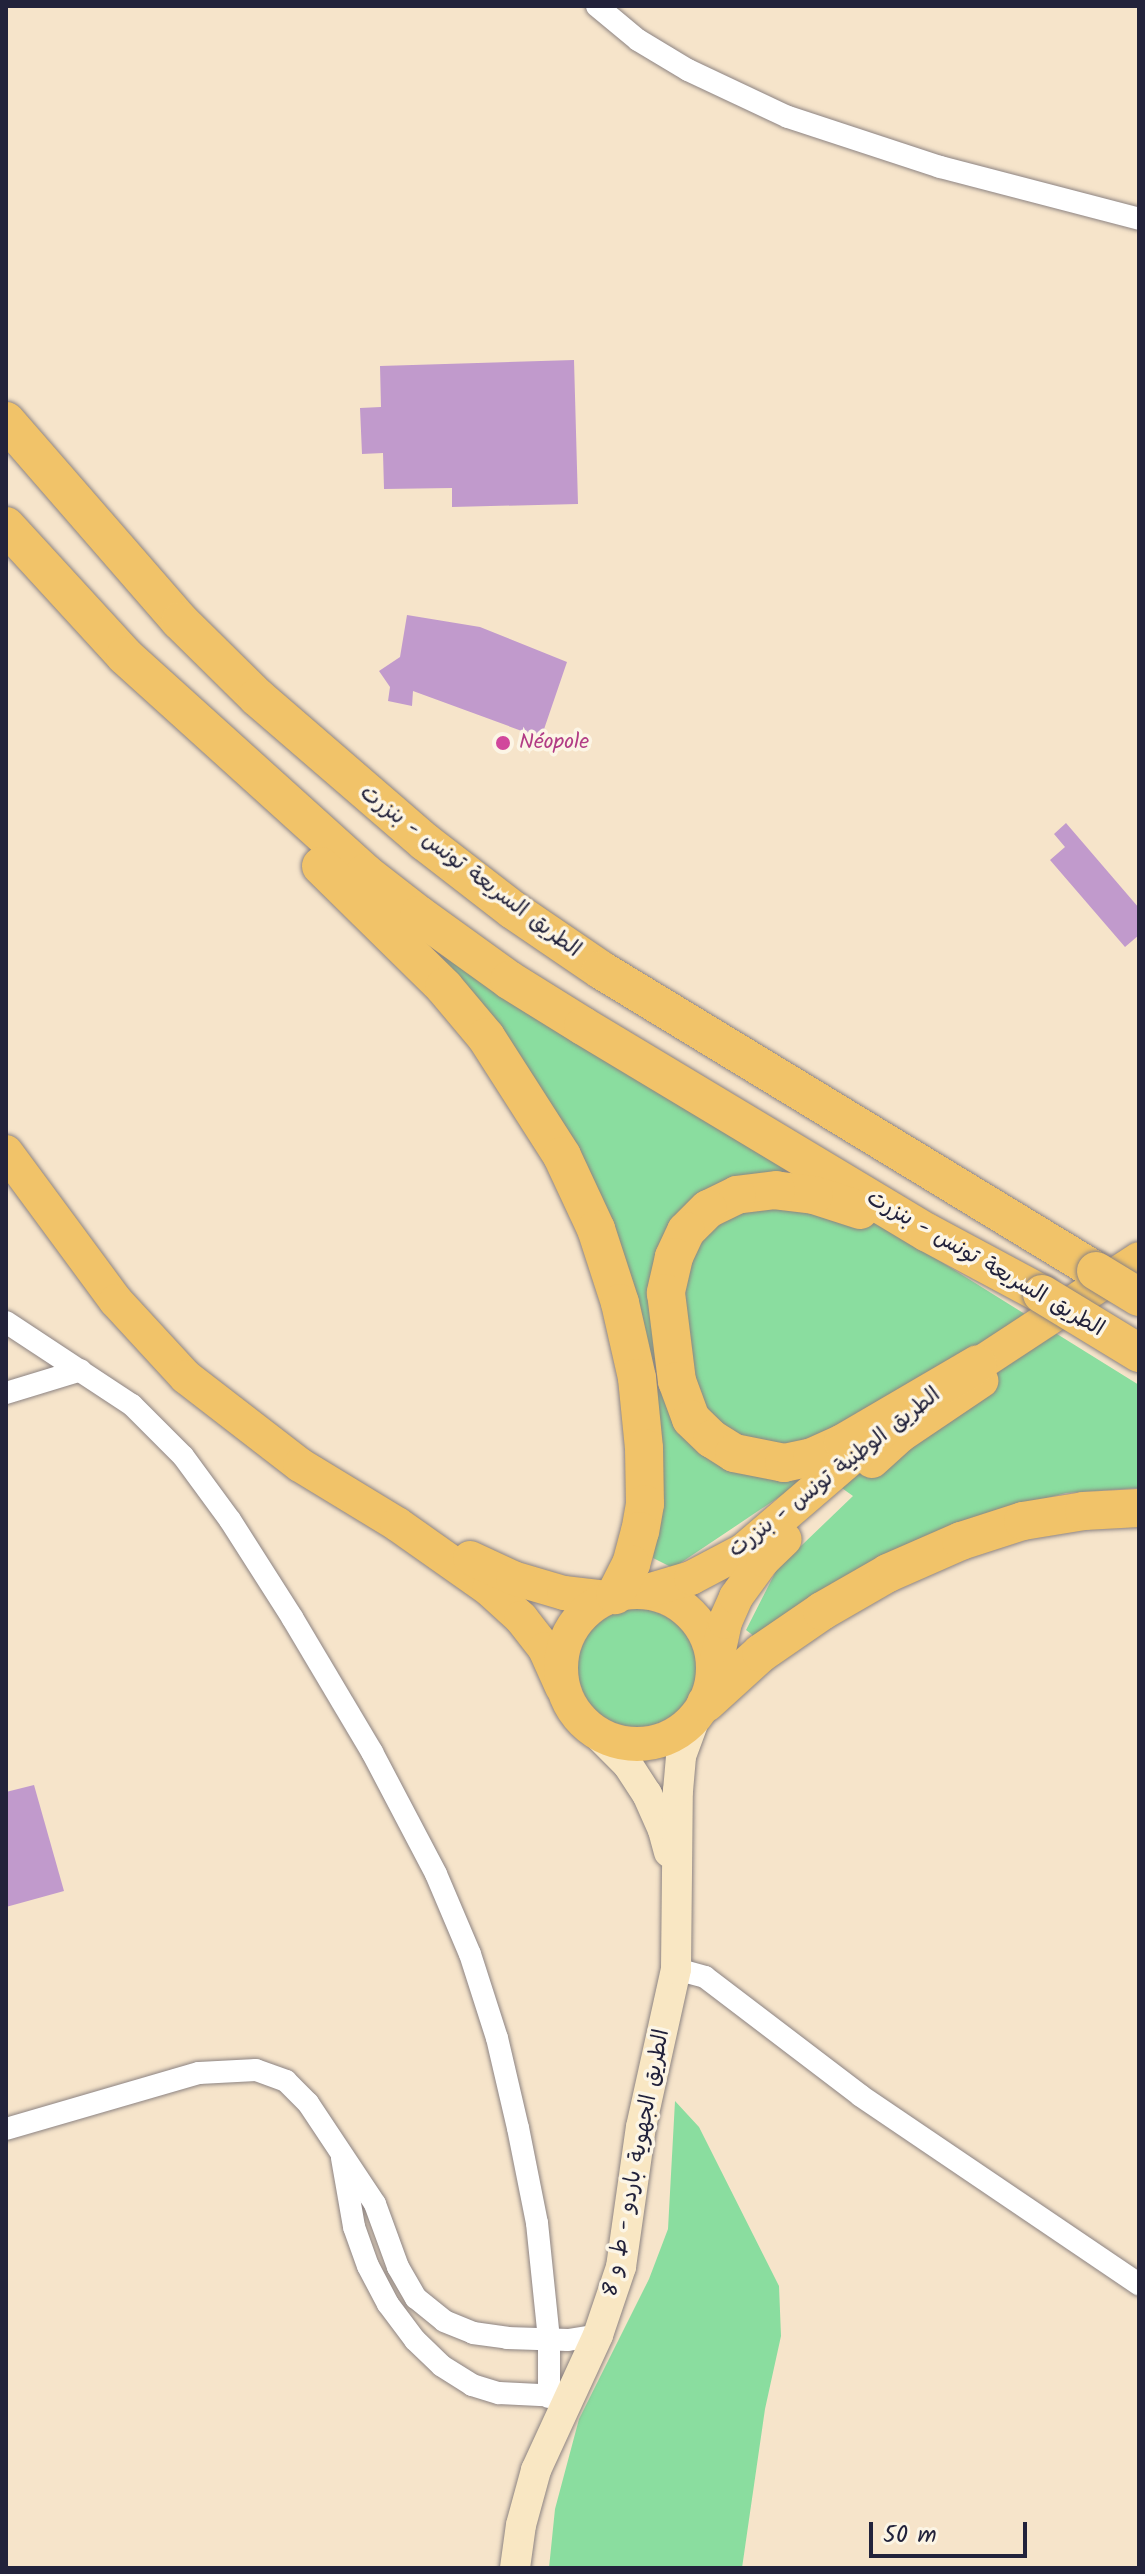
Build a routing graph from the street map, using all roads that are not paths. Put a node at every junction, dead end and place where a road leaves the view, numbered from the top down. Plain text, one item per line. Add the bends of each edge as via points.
1 (597, 6) edge
2 (1139, 219) edge
3 (6, 421) edge
4 (6, 526) edge
5 (125, 656) junction
6 (6, 1152) edge
7 (928, 1233) junction
8 (1139, 1259) edge
9 (1139, 1279) edge
10 (1139, 1297) edge
11 (6, 1322) edge
12 (1139, 1353) edge
13 (978, 1364) junction
14 (81, 1370) junction
15 (6, 1393) edge
16 (1139, 1508) edge
17 (397, 1524) junction
18 (622, 1595) junction
19 (562, 1687) junction
20 (705, 1698) junction
21 (594, 1731) junction
22 (676, 1885) junction
23 (676, 1969) junction
24 (6, 2129) edge
25 (341, 2153) junction
26 (1139, 2284) edge
27 (598, 2335) junction
28 (549, 2340) junction
29 (558, 2396) junction
30 (515, 2568) edge

1 - 2 street via 638,40 688,70 788,117 940,167
3 - 10 highway, الطريق السريعة تونس - بنزرت, bridge via 180,621 257,697 425,842 601,970
4 - 5 highway, الطريق السريعة تونس - بنزرت
5 - 7 highway, الطريق السريعة تونس - بنزرت via 365,873 496,970
5 - 18 highway via 260,805 444,987 486,1037 562,1156 601,1244 637,1378 645,1504
6 - 17 main road, الطريق الوطنية تونس - بنزرت via 116,1301 186,1377 300,1465
7 - 12 highway, الطريق السريعة تونس - بنزرت, bridge
7 - 13 highway via 814,1195 776,1190 737,1195 708,1209 686,1231 666,1293 677,1381 691,1419 734,1453 784,1463 843,1443
8 - 13 main road, الطريق الوطنية تونس - بنزرت
9 - 20 main road, الطريق الوطنية تونس - بنزرت via 901,1435 763,1560 725,1622
11 - 14 street
13 - 18 main road, الطريق الوطنية تونس - بنزرت via 891,1424 744,1550 691,1578
14 - 15 street
14 - 28 street via 132,1405 183,1456 230,1520 372,1752 436,1874 470,1954 501,2053 537,2223
16 - 20 highway via 1023,1521 961,1541 822,1611
17 - 18 main road, الطريق الوطنية تونس - بنزرت via 513,1578 564,1593
17 - 19 main road, الطريق الوطنية تونس - بنزرت via 521,1618 545,1649
18 - 19 main road, الطريق الوطنية تونس - بنزرت via 589,1609 574,1625 564,1644
18 - 20 main road, الطريق الوطنية تونس - بنزرت via 667,1598 702,1628 712,1650
19 - 21 main road, الطريق الوطنية تونس - بنزرت via 569,1704
20 - 21 main road, الطريق الوطنية تونس - بنزرت via 679,1733 658,1742 636,1745
20 - 22 main road, الطريق الجهوية باردو - ط و 8 via 681,1756
21 - 22 main road, الطريق الجهوية باردو - ط و 8 via 628,1765 647,1794 663,1830
22 - 23 main road, الطريق الجهوية باردو - ط و 8
23 - 26 street via 705,1977 861,2096
23 - 27 main road, الطريق الجهوية باردو - ط و 8 via 643,2114 621,2267
24 - 25 street via 199,2073 256,2070 286,2081 308,2103
25 - 28 street via 375,2204 398,2267 416,2298 444,2321 473,2333
25 - 29 street via 354,2227 368,2266 415,2340 472,2385 499,2393
27 - 28 street
27 - 29 main road, الطريق الجهوية باردو - ط و 8
28 - 29 street
29 - 30 main road, الطريق الجهوية باردو - ط و 8 via 521,2525

